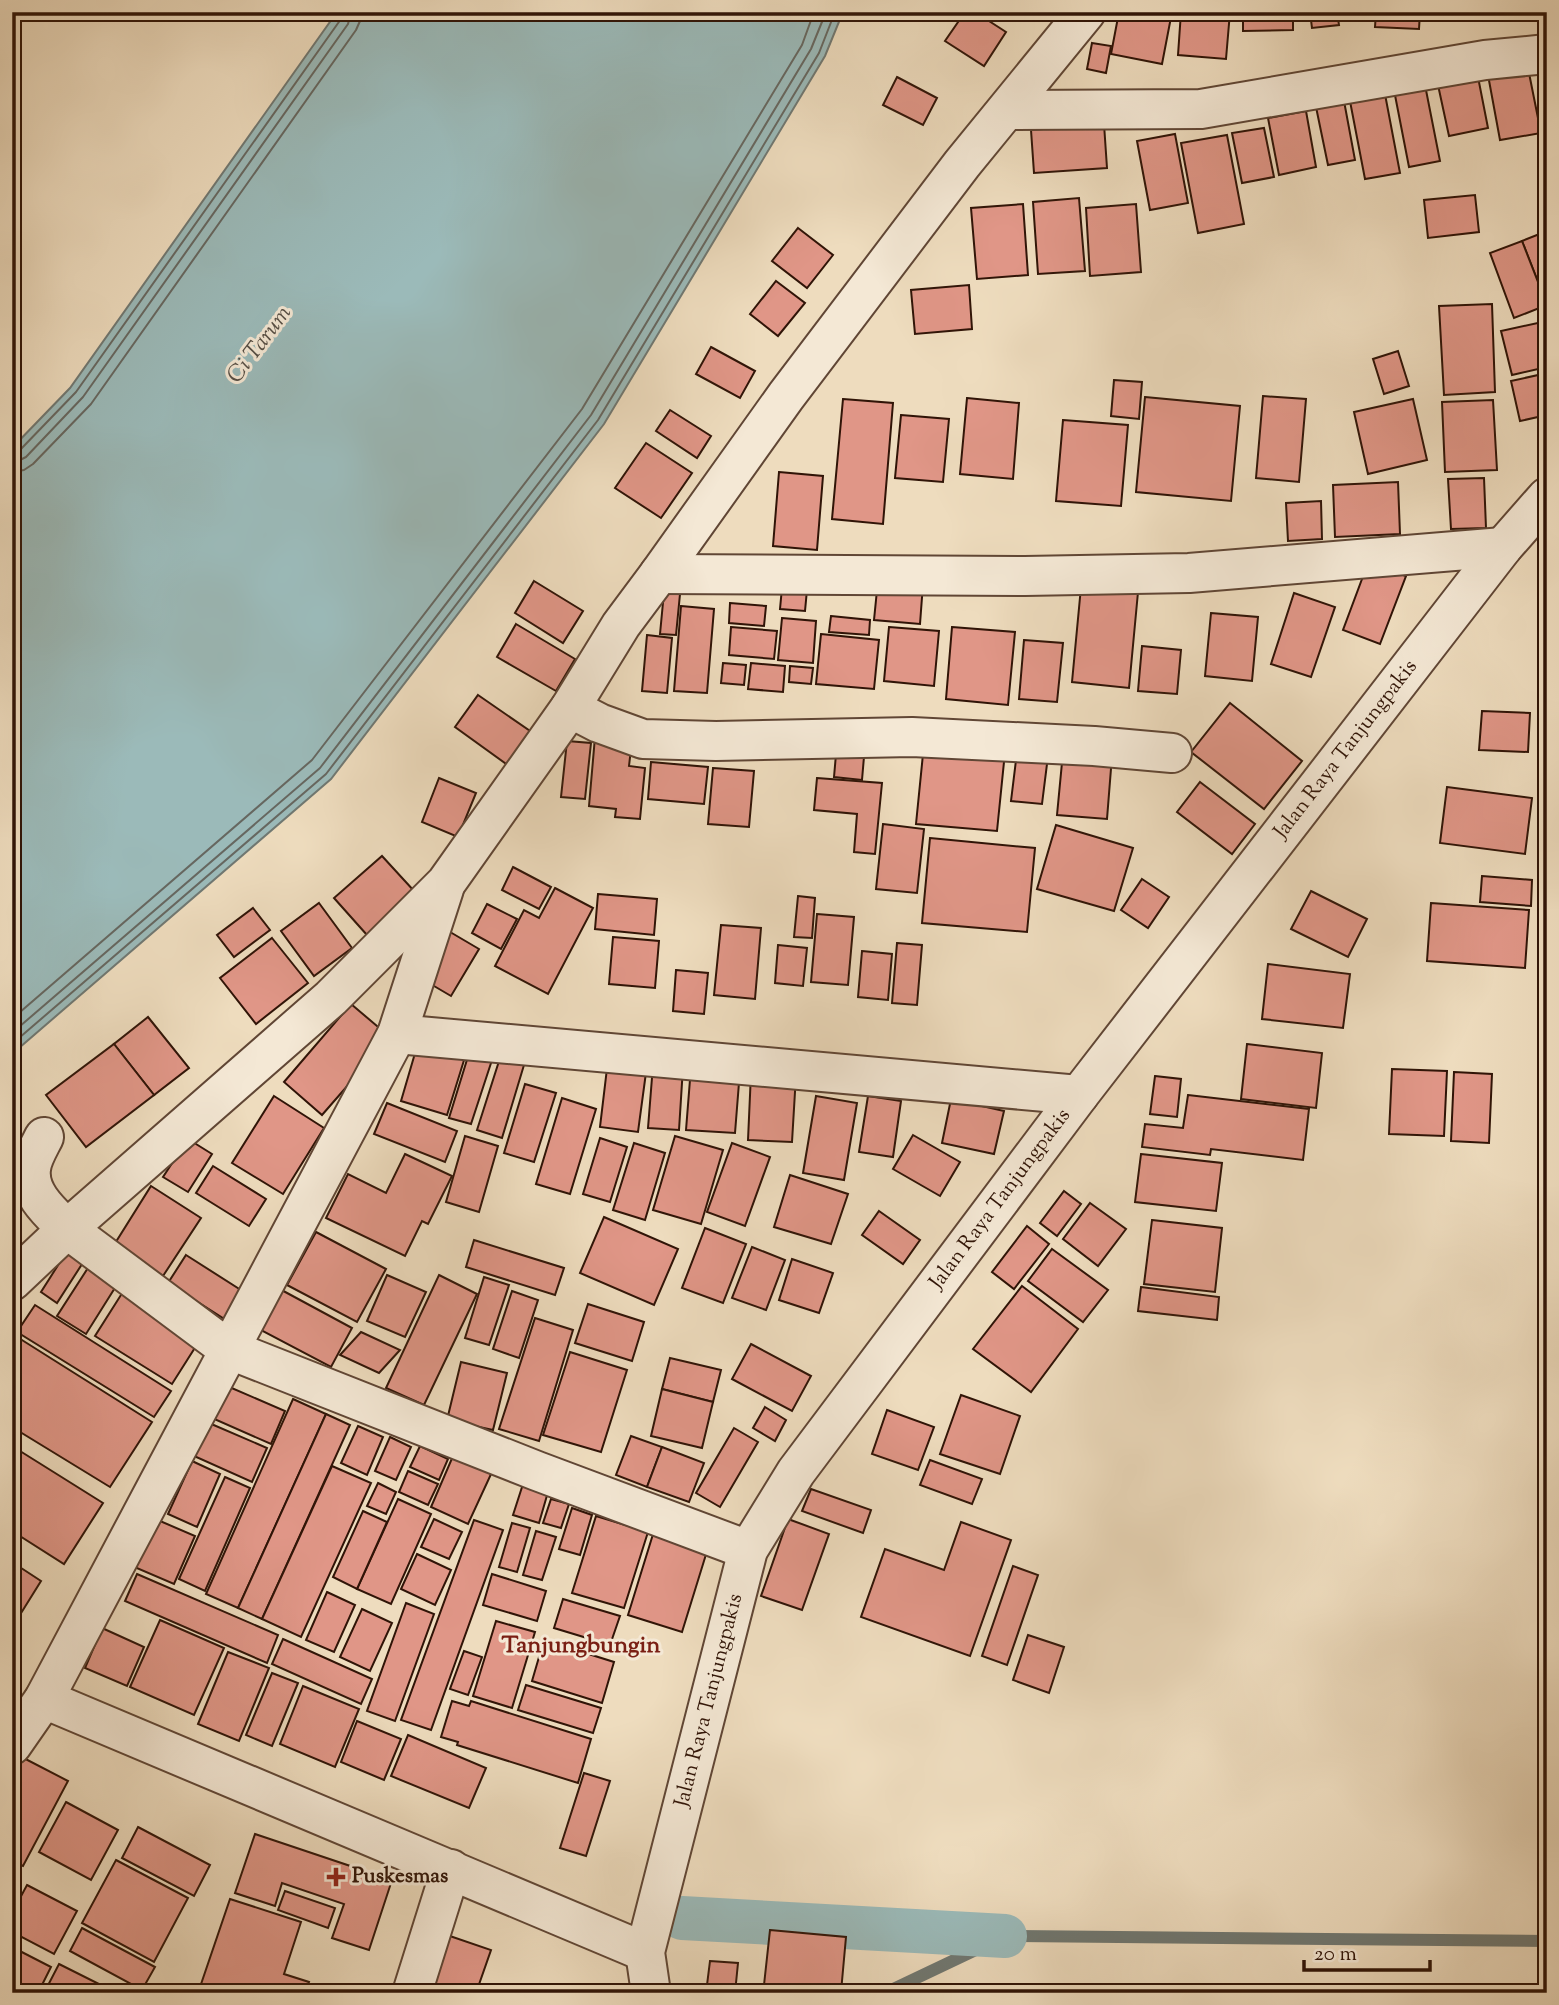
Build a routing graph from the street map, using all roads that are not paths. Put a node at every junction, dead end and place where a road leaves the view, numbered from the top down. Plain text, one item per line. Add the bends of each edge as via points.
1 (1086, 12) edge
2 (1547, 54) edge
3 (1007, 110) junction
4 (1541, 512) edge
5 (1503, 547) junction
6 (659, 575) junction
7 (570, 708) junction
8 (1172, 753) dead end
9 (446, 883) junction
10 (397, 1034) junction
11 (1079, 1095) junction
12 (44, 1137) dead end
13 (67, 1229) junction
14 (12, 1281) edge
15 (228, 1349) junction
16 (748, 1550) junction
17 (44, 1699) junction
18 (14, 1737) edge
19 (451, 1869) junction
20 (645, 1952) junction
21 (412, 1993) edge
22 (651, 1993) edge

1 - 3 street
2 - 3 street via 1485,60 1201,109
3 - 6 street via 786,396
4 - 5 street, Jalan Raya Tanjungpakis
5 - 6 street via 1189,573
5 - 11 street, Jalan Raya Tanjungpakis
6 - 7 street via 621,625
7 - 8 street via 643,738 912,737
7 - 9 street
9 - 10 street
9 - 13 street via 331,998
10 - 11 street
10 - 15 street
11 - 16 street, Jalan Raya Tanjungpakis via 796,1472
12 - 13 street via 30,1170 34,1187 46,1208
13 - 14 street
13 - 15 street
15 - 16 street
15 - 17 street
16 - 20 street, Jalan Raya Tanjungpakis
17 - 18 street
17 - 19 street
19 - 20 street
19 - 21 street
20 - 22 street, Jalan Raya Tanjungpakis

